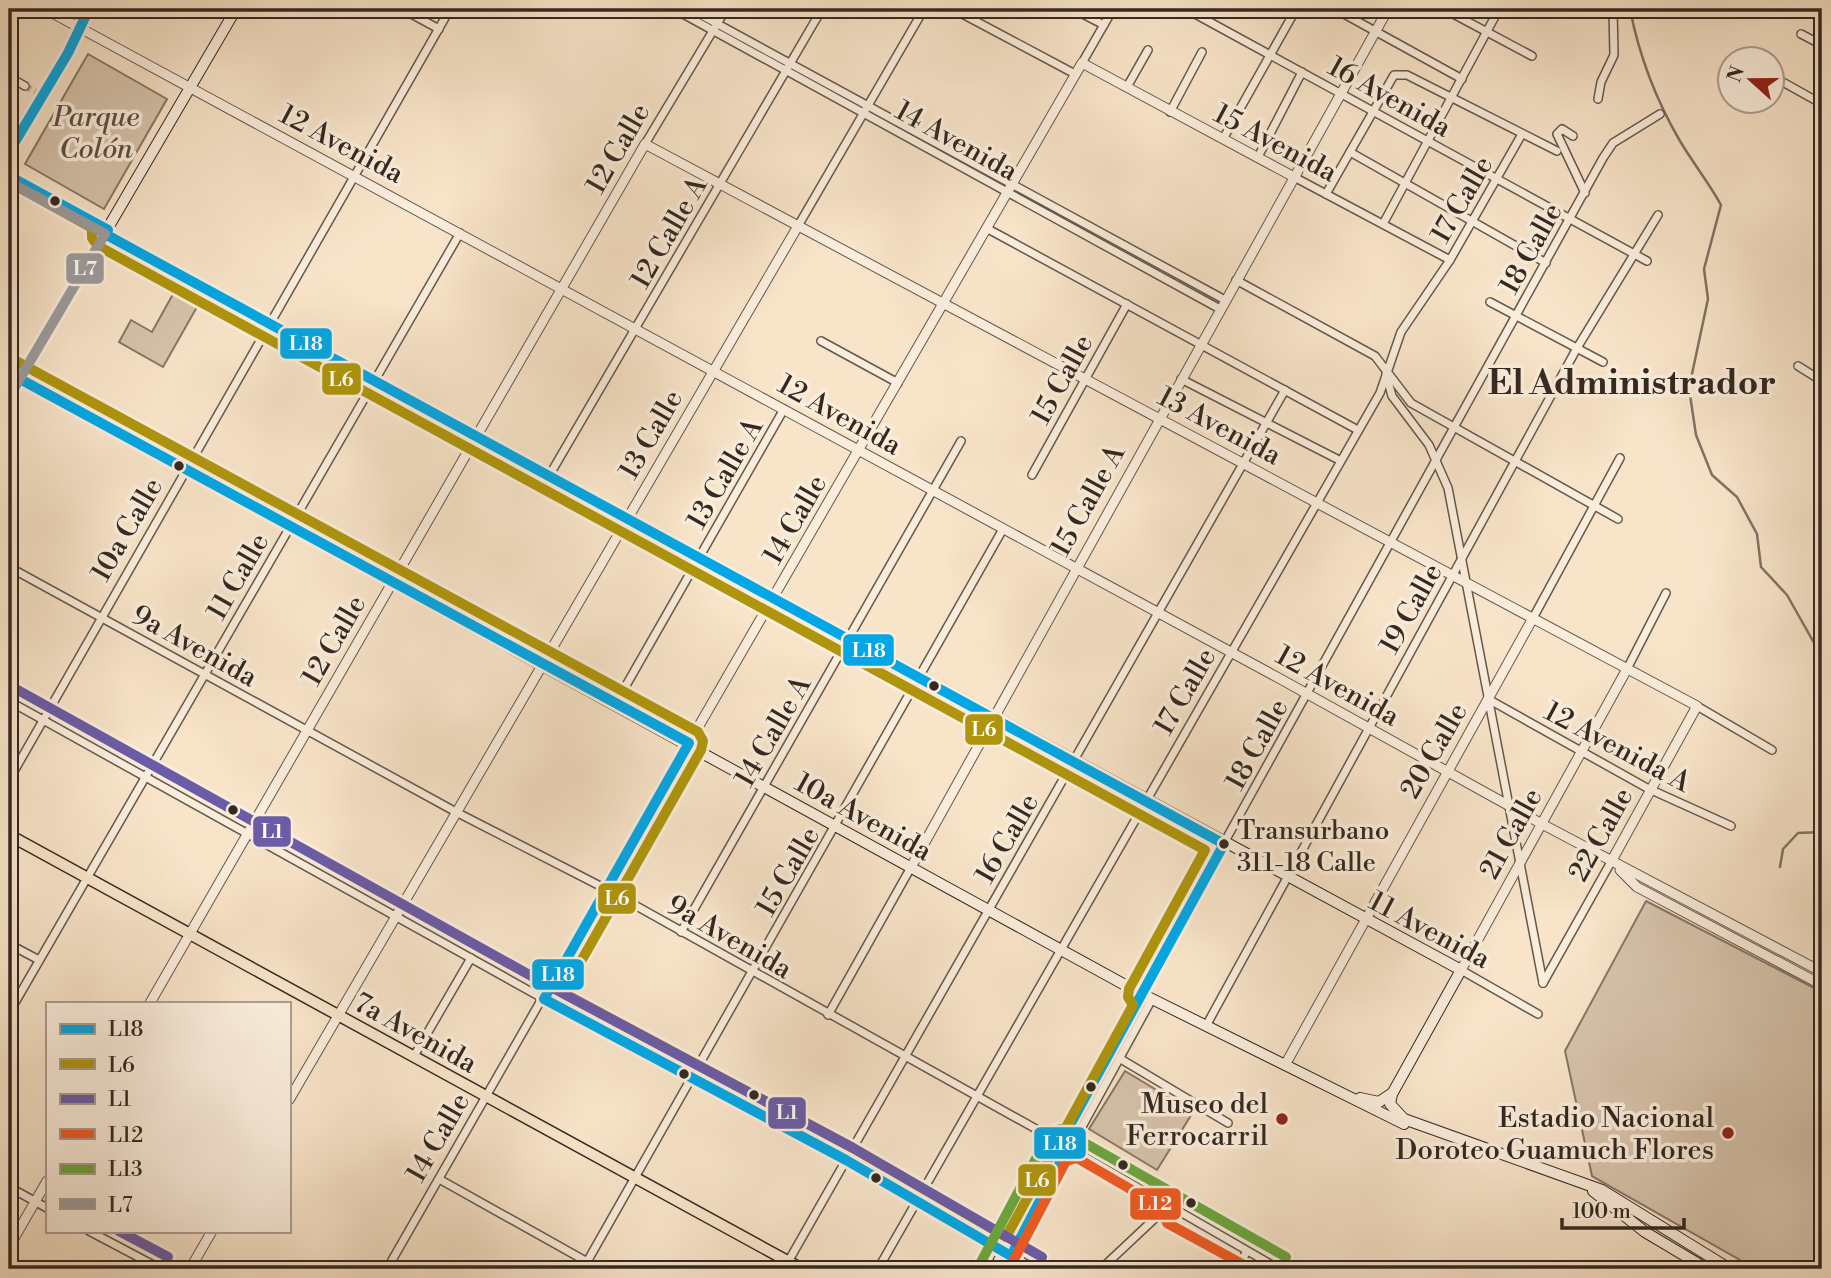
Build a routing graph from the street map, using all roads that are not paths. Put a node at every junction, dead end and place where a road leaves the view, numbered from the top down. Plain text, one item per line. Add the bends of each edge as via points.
1 (45, 9) edge
2 (89, 9) edge
3 (236, 9) edge
4 (402, 9) edge
5 (450, 9) edge
6 (674, 9) edge
7 (690, 9) edge
8 (726, 9) edge
9 (821, 9) edge
10 (924, 9) edge
11 (953, 9) edge
12 (1073, 9) edge
13 (1113, 9) edge
14 (1186, 9) edge
15 (1296, 9) edge
16 (1335, 9) edge
17 (1388, 9) edge
18 (1444, 9) edge
19 (1499, 9) edge
20 (1613, 9) edge
21 (1104, 25) junction
22 (79, 27) junction
23 (715, 27) junction
24 (439, 29) junction
25 (1376, 31) junction
26 (1488, 33) junction
27 (1801, 34) dead end
28 (1822, 45) edge
29 (1148, 50) dead end
30 (1202, 52) dead end
31 (1271, 55) junction
32 (1532, 56) dead end
33 (1082, 63) junction
34 (789, 67) junction
35 (1302, 72) junction
36 (1075, 74) junction
37 (9, 77) edge
38 (1462, 79) junction
39 (1786, 84) edge
40 (25, 86) tunnel mouth
41 (190, 88) junction
42 (1127, 88) junction
43 (1341, 93) junction
44 (1453, 96) junction
45 (1598, 99) dead end
46 (1822, 104) edge
47 (866, 109) junction
48 (1372, 110) junction
49 (1170, 112) junction
50 (1660, 114) dead end
51 (1522, 134) junction
52 (1573, 136) dead end
53 (1223, 139) junction
54 (1427, 140) junction
55 (645, 144) junction
56 (1557, 151) dead end
57 (9, 152) edge
58 (1350, 152) junction
59 (1258, 157) junction
60 (355, 176) junction
61 (1294, 177) junction
62 (1496, 178) junction
63 (9, 182) edge
64 (1404, 183) junction
65 (720, 184) junction
66 (1010, 188) junction
67 (1585, 193) junction
68 (1326, 194) junction
69 (1658, 215) dead end
70 (1571, 219) junction
71 (1472, 221) junction
72 (1383, 223) junction
73 (798, 226) junction
74 (988, 229) junction
75 (460, 233) junction
76 (105, 234) junction
77 (1634, 254) junction
78 (1450, 260) junction
79 (1647, 261) dead end
80 (1546, 262) junction
81 (1236, 280) junction
82 (561, 289) junction
83 (1490, 302) dead end
84 (944, 304) junction
85 (1127, 304) junction
86 (1222, 304) junction
87 (1517, 316) junction
88 (271, 324) junction
89 (636, 329) junction
90 (821, 341) dead end
91 (1200, 344) junction
92 (1577, 348) junction
93 (1602, 362) dead end
94 (1798, 366) dead end
95 (712, 371) junction
96 (1386, 372) junction
97 (9, 373) edge
98 (20, 379) junction
99 (1085, 379) junction
100 (1181, 379) junction
101 (374, 381) junction
102 (1822, 381) edge
103 (898, 383) junction
104 (1285, 390) junction
105 (9, 397) edge
106 (784, 409) junction
107 (1159, 418) junction
108 (1266, 423) junction
109 (1455, 428) junction
110 (1356, 429) junction
111 (476, 436) junction
112 (961, 441) dead end
113 (859, 451) junction
114 (1620, 458) dead end
115 (1339, 460) junction
116 (1437, 460) junction
117 (1515, 460) junction
118 (1243, 464) junction
119 (186, 469) junction
120 (1032, 475) dead end
121 (549, 476) junction
122 (934, 491) junction
123 (1315, 502) junction
124 (1592, 505) junction
125 (627, 519) junction
126 (1618, 519) dead end
127 (291, 525) junction
128 (1003, 529) junction
129 (1391, 543) junction
130 (1462, 557) junction
131 (700, 558) junction
132 (9, 567) edge
133 (1076, 568) junction
134 (1452, 575) junction
135 (392, 582) junction
136 (1467, 583) junction
137 (1666, 593) dead end
138 (774, 599) junction
139 (1158, 612) junction
140 (100, 617) junction
141 (1533, 618) junction
142 (849, 640) junction
143 (1230, 652) junction
144 (542, 664) junction
145 (1627, 669) junction
146 (205, 674) junction
147 (919, 678) junction
148 (1308, 694) junction
149 (1488, 699) junction
150 (9, 701) edge
151 (616, 703) junction
152 (1698, 706) junction
153 (993, 718) junction
154 (43, 720) junction
155 (1369, 728) junction
156 (307, 730) junction
157 (689, 743) junction
158 (1772, 750) dead end
159 (1582, 752) junction
160 (1073, 762) junction
161 (1446, 771) junction
162 (145, 777) junction
163 (9, 780) edge
164 (764, 786) junction
165 (1651, 790) junction
166 (1144, 801) junction
167 (1509, 806) junction
168 (456, 812) junction
169 (1542, 824) junction
170 (837, 826) junction
171 (1731, 827) dead end
172 (247, 833) junction
173 (9, 835) edge
174 (1224, 844) junction
175 (1611, 862) junction
176 (1519, 864) junction
177 (910, 869) junction
178 (1286, 877) junction
179 (87, 878) junction
180 (606, 890) junction
181 (988, 911) junction
182 (396, 916) junction
183 (1364, 919) junction
184 (681, 932) junction
185 (190, 934) junction
186 (9, 944) edge
187 (1060, 950) junction
188 (471, 958) junction
189 (39, 960) junction
190 (1461, 970) junction
191 (1822, 972) edge
192 (752, 973) junction
193 (1822, 985) edge
194 (1142, 994) junction
195 (544, 999) junction
196 (1152, 999) junction
197 (151, 1002) edge
198 (9, 1013) edge
199 (1538, 1014) dead end
200 (338, 1015) junction
201 (828, 1015) junction
202 (1206, 1026) junction
203 (414, 1056) junction
204 (905, 1057) junction
205 (1119, 1058) junction
206 (1285, 1065) junction
207 (692, 1078) junction
208 (1392, 1094) junction
209 (977, 1096) junction
210 (1350, 1096) junction
211 (487, 1097) junction
212 (290, 1098) edge
213 (1228, 1123) dead end
214 (1060, 1143) junction
215 (1068, 1147) junction
216 (846, 1160) junction
217 (635, 1178) junction
218 (439, 1179) junction
219 (46, 1183) edge
220 (9, 1187) edge
221 (35, 1202) junction
222 (916, 1202) junction
223 (1167, 1206) junction
224 (46, 1208) edge
225 (91, 1232) edge
226 (211, 1232) edge
227 (9, 1247) edge
228 (1003, 1251) junction
229 (1247, 1251) junction
230 (1011, 1256) junction
231 (786, 1265) edge
232 (585, 1266) edge
233 (161, 1269) edge
234 (190, 1269) edge
235 (387, 1269) edge
236 (600, 1269) edge
237 (802, 1269) edge
238 (878, 1269) edge
239 (993, 1269) edge
240 (1004, 1269) edge
241 (1035, 1269) edge
242 (1101, 1269) edge
243 (1237, 1269) edge
244 (1279, 1269) edge
245 (1707, 1269) edge
246 (1730, 1269) edge

1 - 22 street, 12 Avenida
2 - 22 main road
3 - 41 main road
4 - 24 street
5 - 24 street, 10a Calle
6 - 23 street, 14 Avenida
7 - 23 street, 14 Avenida
8 - 23 street, 12 Calle
9 - 34 street, 12 Calle A
10 - 47 street, 13 Calle
11 - 36 street
12 - 21 street
13 - 21 street, 14 Calle
14 - 31 street, 16 Avenida
15 - 31 street
16 - 25 street
17 - 25 street, 15 Calle A
18 - 26 street
19 - 26 street
20 - 45 street via 1614,55
21 - 33 street, 14 Calle
22 - 41 street, 12 Avenida
22 - 57 main road
23 - 34 street, 14 Avenida
23 - 55 street, 12 Calle
24 - 60 street, 10a Calle
25 - 38 street
25 - 43 street, 15 Calle A
26 - 32 street
26 - 38 street
27 - 28 street
29 - 42 street
30 - 49 street
31 - 35 street, 16 Avenida
31 - 53 street
33 - 36 street, 14 Calle
33 - 42 street, 15 Avenida
34 - 47 street, 14 Avenida
34 - 65 street, 12 Calle A
35 - 43 street, 16 Avenida
35 - 59 street
36 - 66 street, 14 Calle
37 - 40 street
38 - 44 street
39 - 46 street
41 - 60 street, 12 Avenida
41 - 76 main road
42 - 49 street, 15 Avenida
43 - 48 street, 16 Avenida
43 - 61 street, 15 Calle A
44 - 48 street via 1407,75 1390,78
44 - 51 street
44 - 54 street
47 - 66 street, 14 Avenida
47 - 73 street, 13 Calle
48 - 54 street, 16 Avenida
48 - 58 street
49 - 53 street, 15 Avenida
50 - 67 street, 18 Calle via 1613,143
51 - 56 street
51 - 62 street, 17 Calle
52 - 67 street via 1562,129 1557,134
53 - 59 street, 15 Avenida
54 - 62 street, 16 Avenida
54 - 64 street
55 - 65 street, 13 Avenida
55 - 82 street, 12 Calle
58 - 64 street
58 - 68 street
59 - 61 street, 15 Avenida
60 - 75 street, 12 Avenida
60 - 88 street, 10a Calle
61 - 68 street, 15 Avenida
61 - 81 street, 15 Calle A
62 - 70 street, 16 Avenida
62 - 71 street, 17 Calle
63 - 76 main road, 11 Avenida
64 - 71 street
64 - 72 street
65 - 73 street, 13 Avenida
65 - 89 street, 12 Calle A
66 - 74 street, 14 Calle
66 - 86 street, 14 Avenida
67 - 70 street, 18 Calle
68 - 72 street, 15 Avenida
69 - 77 street, 19 Calle
70 - 77 street, 16 Avenida
70 - 80 street, 18 Calle
71 - 78 street, 17 Calle
71 - 80 street
72 - 78 street, 15 Avenida
73 - 84 street, 13 Avenida
73 - 95 street, 13 Calle
74 - 84 street, 14 Calle
74 - 85 street
75 - 82 street, 12 Avenida
75 - 101 street, 11 Calle
76 - 88 main road, 11 Avenida
76 - 98 main road
77 - 79 street, 16 Avenida
77 - 92 street, 19 Calle
78 - 96 street, 17 Calle via 1401,332
80 - 87 street, 18 Calle
81 - 86 street, 15 Calle A
81 - 96 street via 1374,356
82 - 89 street, 12 Avenida
82 - 111 street, 12 Calle
83 - 87 street
84 - 99 street, 13 Avenida
84 - 103 street, 14 Calle
85 - 91 street
85 - 99 street, 15 Calle
86 - 91 street, 15 Calle A
87 - 92 street
87 - 109 street, 18 Calle
88 - 101 main road, 11 Avenida
88 - 119 street, 10a Calle
89 - 95 street, 12 Avenida
89 - 121 street, 12 Calle A
90 - 103 street
91 - 100 street, 15 Calle A
91 - 104 street
92 - 93 street
92 - 117 street, 19 Calle
94 - 102 street
95 - 106 street, 12 Avenida
95 - 125 street, 13 Calle
96 - 109 street via 1411,403
96 - 110 street, 17 Calle via 1380,393
96 - 116 street via 1392,396
97 - 98 main road, 10a Avenida
98 - 105 main road
98 - 119 main road, 10a Avenida
99 - 107 street, 13 Avenida
99 - 120 street, 15 Calle
100 - 107 street, 15 Calle A
100 - 108 street
101 - 111 main road, 11 Avenida
101 - 127 street, 11 Calle
103 - 113 street, 14 Calle
104 - 108 street, 16 Calle
104 - 110 street
106 - 113 street, 12 Avenida
106 - 131 street, 13 Calle A
107 - 118 street, 13 Avenida
107 - 133 street, 15 Calle A
108 - 115 street
108 - 118 street, 16 Calle
109 - 116 street, 18 Calle
109 - 117 street
110 - 115 street, 17 Calle
111 - 121 main road, 11 Avenida
111 - 135 street, 12 Calle
112 - 122 street, 14 Calle A
113 - 122 street, 12 Avenida
113 - 138 street, 14 Calle
114 - 124 street, 20 Calle
115 - 123 street, 17 Calle
116 - 129 street, 18 Calle
116 - 130 street via 1448,488
117 - 124 street
117 - 130 street, 19 Calle
118 - 123 street, 13 Avenida
118 - 139 street, 16 Calle
119 - 127 main road, 10a Avenida
119 - 140 street, 10a Calle
121 - 125 main road, 11 Avenida
122 - 128 street, 12 Avenida
122 - 142 street, 14 Calle A
123 - 129 street, 13 Avenida
123 - 143 street, 17 Calle
124 - 126 street
124 - 141 street, 20 Calle
125 - 131 main road, 11 Avenida
125 - 144 street, 13 Calle
127 - 135 main road, 10a Avenida
127 - 146 street, 11 Calle
128 - 133 street, 12 Avenida
128 - 147 street, 15 Calle
129 - 134 street, 13 Avenida
129 - 148 street, 18 Calle
130 - 134 street, 19 Calle
130 - 136 street
131 - 138 main road, 11 Avenida
131 - 151 street, 13 Calle A
132 - 140 street, 9a Avenida
133 - 139 street, 12 Avenida
133 - 153 street, 15 Calle A
134 - 136 street, 13 Avenida
134 - 155 street, 19 Calle
135 - 144 main road, 10a Avenida
135 - 156 street, 12 Calle
136 - 141 street, 13 Avenida
136 - 149 street
137 - 145 street, 21 Calle
138 - 142 main road, 11 Avenida
138 - 157 street, 14 Calle
139 - 143 street, 12 Avenida
139 - 160 street, 16 Calle
140 - 146 street, 9a Avenida
140 - 154 street, 10a Calle
141 - 145 street, 13 Avenida
141 - 149 street, 20 Calle
142 - 147 main road, 11 Avenida
142 - 164 street, 14 Calle A
143 - 148 street, 12 Avenida
143 - 166 street, 17 Calle
144 - 151 main road, 10a Avenida
144 - 168 street, 13 Calle
145 - 152 street, 13 Avenida
145 - 159 street, 21 Calle
146 - 156 street, 9a Avenida
146 - 162 street, 11 Calle
147 - 153 main road, 11 Avenida
147 - 170 street, 15 Calle
148 - 155 street, 12 Avenida
148 - 174 street, 18 Calle
149 - 159 street, 12 Avenida A
149 - 161 street, 20 Calle
149 - 167 street
150 - 154 street
151 - 157 main road, 10a Avenida
152 - 158 street, 13 Avenida
152 - 165 street, 22 Calle
153 - 160 main road, 11 Avenida
153 - 177 street, 15 Calle A
154 - 162 street
154 - 163 street, 10a Calle
155 - 161 street, 12 Avenida
155 - 178 street, 19 Calle
156 - 168 street, 9a Avenida
156 - 172 street, 12 Calle
157 - 164 main road, 10a Avenida
157 - 180 street, 14 Calle
159 - 165 street, 12 Avenida A
159 - 169 street, 21 Calle
160 - 166 main road, 11 Avenida
160 - 181 street, 16 Calle
161 - 167 street, 12 Avenida
161 - 183 street, 20 Calle
162 - 172 street
162 - 179 street, 11 Calle
164 - 170 main road, 10a Avenida
164 - 184 street, 14 Calle A
165 - 171 street, 12 Avenida A
165 - 175 street, 22 Calle
166 - 174 main road, 11 Avenida
166 - 187 street, 17 Calle
167 - 169 street, 12 Avenida
167 - 176 street
168 - 180 street, 9a Avenida
168 - 182 street, 13 Calle
169 - 175 street, 12 Avenida
169 - 176 street, 21 Calle
170 - 177 main road, 10a Avenida
170 - 192 street, 15 Calle
172 - 182 street
172 - 185 street, 12 Calle
173 - 179 main road, 7a Avenida
174 - 178 main road, 11 Avenida
174 - 194 street, 18 Calle
175 - 176 street, 22 Calle via 1543,984
175 - 191 street, 12 Avenida
175 - 193 street, 12 Avenida via 1637,887
176 - 190 street, 21 Calle
177 - 181 main road, 10a Avenida
177 - 201 street, 15 Calle A
178 - 183 main road, 11 Avenida
178 - 202 street, 19 Calle
179 - 185 main road, 7a Avenida
179 - 189 street, 11 Calle
180 - 184 street, 9a Avenida
180 - 195 street, 14 Calle
181 - 187 main road, 10a Avenida
181 - 204 street, 16 Calle
182 - 188 street
182 - 200 street, 13 Calle
183 - 190 main road, 11 Avenida
183 - 206 street, 20 Calle
184 - 192 street, 9a Avenida
185 - 197 street, 12 Calle
185 - 200 main road, 7a Avenida
186 - 189 street
187 - 194 main road, 10a Avenida
187 - 209 street, 17 Calle
188 - 195 street
188 - 203 street
189 - 198 street, 11 Calle
190 - 199 street, 11 Avenida
190 - 208 main road, 21 Calle
192 - 201 street, 9a Avenida
192 - 207 street, 15 Calle
194 - 196 main road, 10a Avenida
194 - 214 street, 18 Calle
195 - 207 street
195 - 211 street, 14 Calle
196 - 202 main road, 10a Avenida
196 - 205 street
200 - 203 main road, 7a Avenida
200 - 212 street, 13 Calle
201 - 204 street, 9a Avenida
202 - 206 main road, 10a Avenida
203 - 211 main road, 7a Avenida
204 - 209 street, 9a Avenida
204 - 216 street, 16 Calle
205 - 213 street
205 - 215 street
206 - 210 main road, 10a Avenida
207 - 216 street
207 - 217 street, 15 Calle
208 - 210 main road via 1376,1102
208 - 246 main road via 1390,1106 1401,1118 1602,1190
209 - 214 street, 9a Avenida
209 - 222 street, 17 Calle
210 - 245 main road, 10a Avenida via 1425,1133 1594,1191 1627,1220
211 - 217 main road, 7a Avenida
211 - 218 street, 14 Calle
214 - 215 street, 9a Avenida
214 - 228 street, 18 Calle
215 - 223 street, 9a Avenida
215 - 230 street
216 - 222 street
216 - 231 street, 16 Calle
217 - 231 main road, 7a Avenida
217 - 232 street, 15 Calle
218 - 232 street
218 - 235 street, 14 Calle
219 - 221 street
220 - 221 street
221 - 224 street
221 - 227 street
222 - 228 street
222 - 238 street, 17 Calle
223 - 229 street, 9a Avenida
223 - 242 street
225 - 233 street
226 - 234 street
228 - 230 street
228 - 239 street, 18 Calle
229 - 243 street
229 - 244 street, 9a Avenida
230 - 240 street
230 - 241 street
231 - 237 main road, 7a Avenida
232 - 236 street

